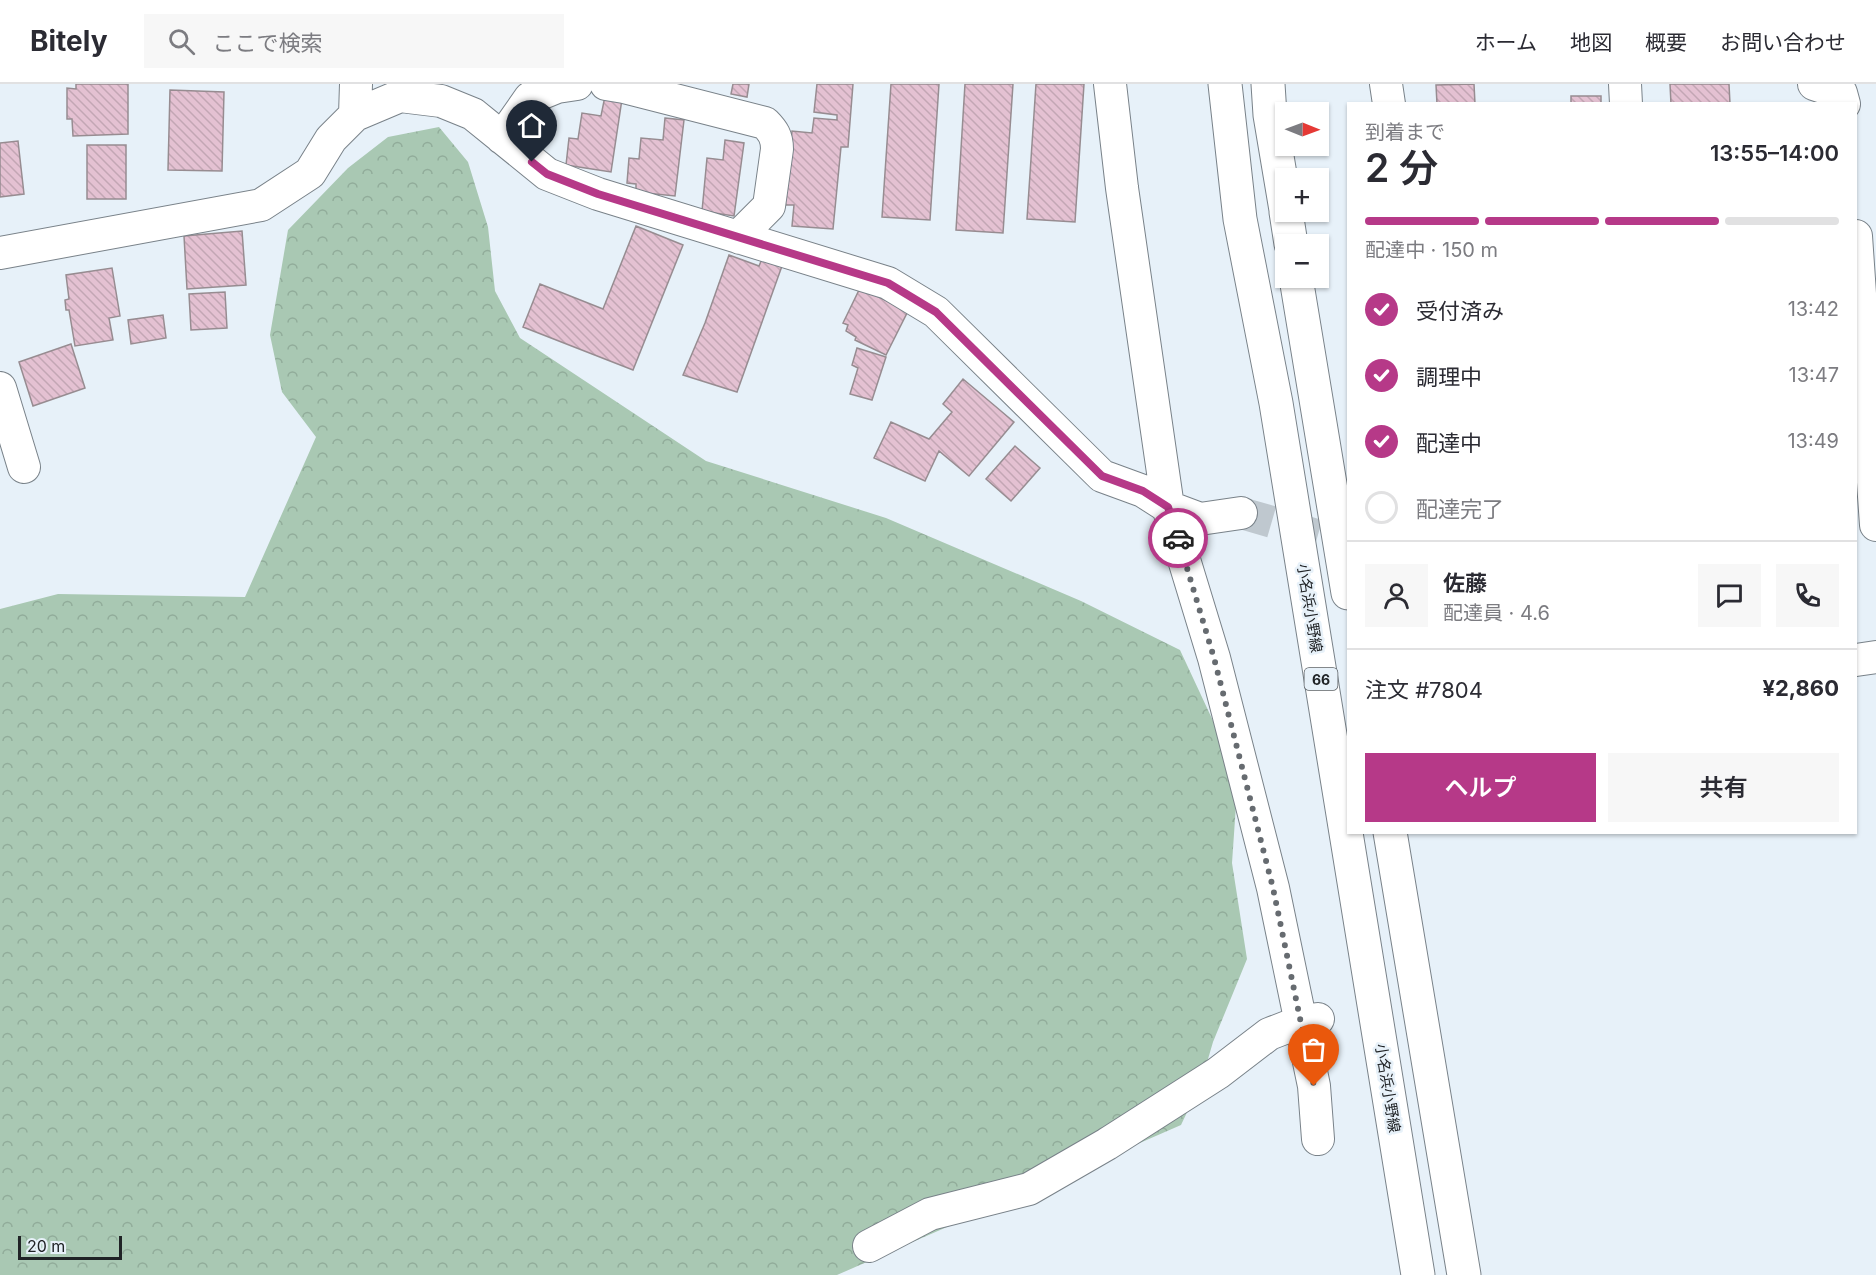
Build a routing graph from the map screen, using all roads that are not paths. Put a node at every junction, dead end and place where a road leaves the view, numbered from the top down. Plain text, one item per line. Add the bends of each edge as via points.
1 (356, 84) edge
2 (577, 84) edge
3 (606, 84) edge
4 (1110, 84) edge
5 (1225, 84) edge
6 (1268, 84) edge
7 (1386, 84) edge
8 (1625, 84) edge
9 (1814, 84) edge
10 (1389, 102) edge
11 (1626, 102) edge
12 (1843, 102) edge
13 (355, 115) junction
14 (502, 138) junction
15 (1279, 168) edge
16 (740, 238) junction
17 (1857, 250) edge
18 (0, 253) edge
19 (1298, 288) edge
20 (0, 388) edge
21 (24, 467) dead end
22 (1168, 507) junction
23 (1241, 513) tunnel mouth
24 (1876, 525) edge
25 (1347, 587) edge
26 (1876, 657) edge
27 (1857, 660) edge
28 (1390, 834) edge
29 (1309, 1020) junction
30 (1318, 1139) dead end
31 (869, 1246) dead end
32 (1418, 1275) edge
33 (1464, 1275) edge

1 - 13 street
2 - 14 street via 530,98
3 - 16 street via 765,123 773,131 777,149 770,206
4 - 22 street
5 - 32 main road, 小名浜小野線 / 66 via 1240,219 1276,403
6 - 15 main road
7 - 10 street
8 - 11 street
9 - 12 street via 1841,93
13 - 14 street via 400,96 441,101 473,114
13 - 18 street via 331,139 310,173 261,205
14 - 16 street via 547,174
16 - 22 street via 888,283 936,312 1102,476 1143,491
17 - 24 street
19 - 25 main road
20 - 21 street
22 - 23 street via 1200,519
22 - 29 street via 1214,658
26 - 27 street
28 - 33 main road
29 - 30 street
29 - 31 street via 1269,1034 1178,1099 1029,1189 930,1214

